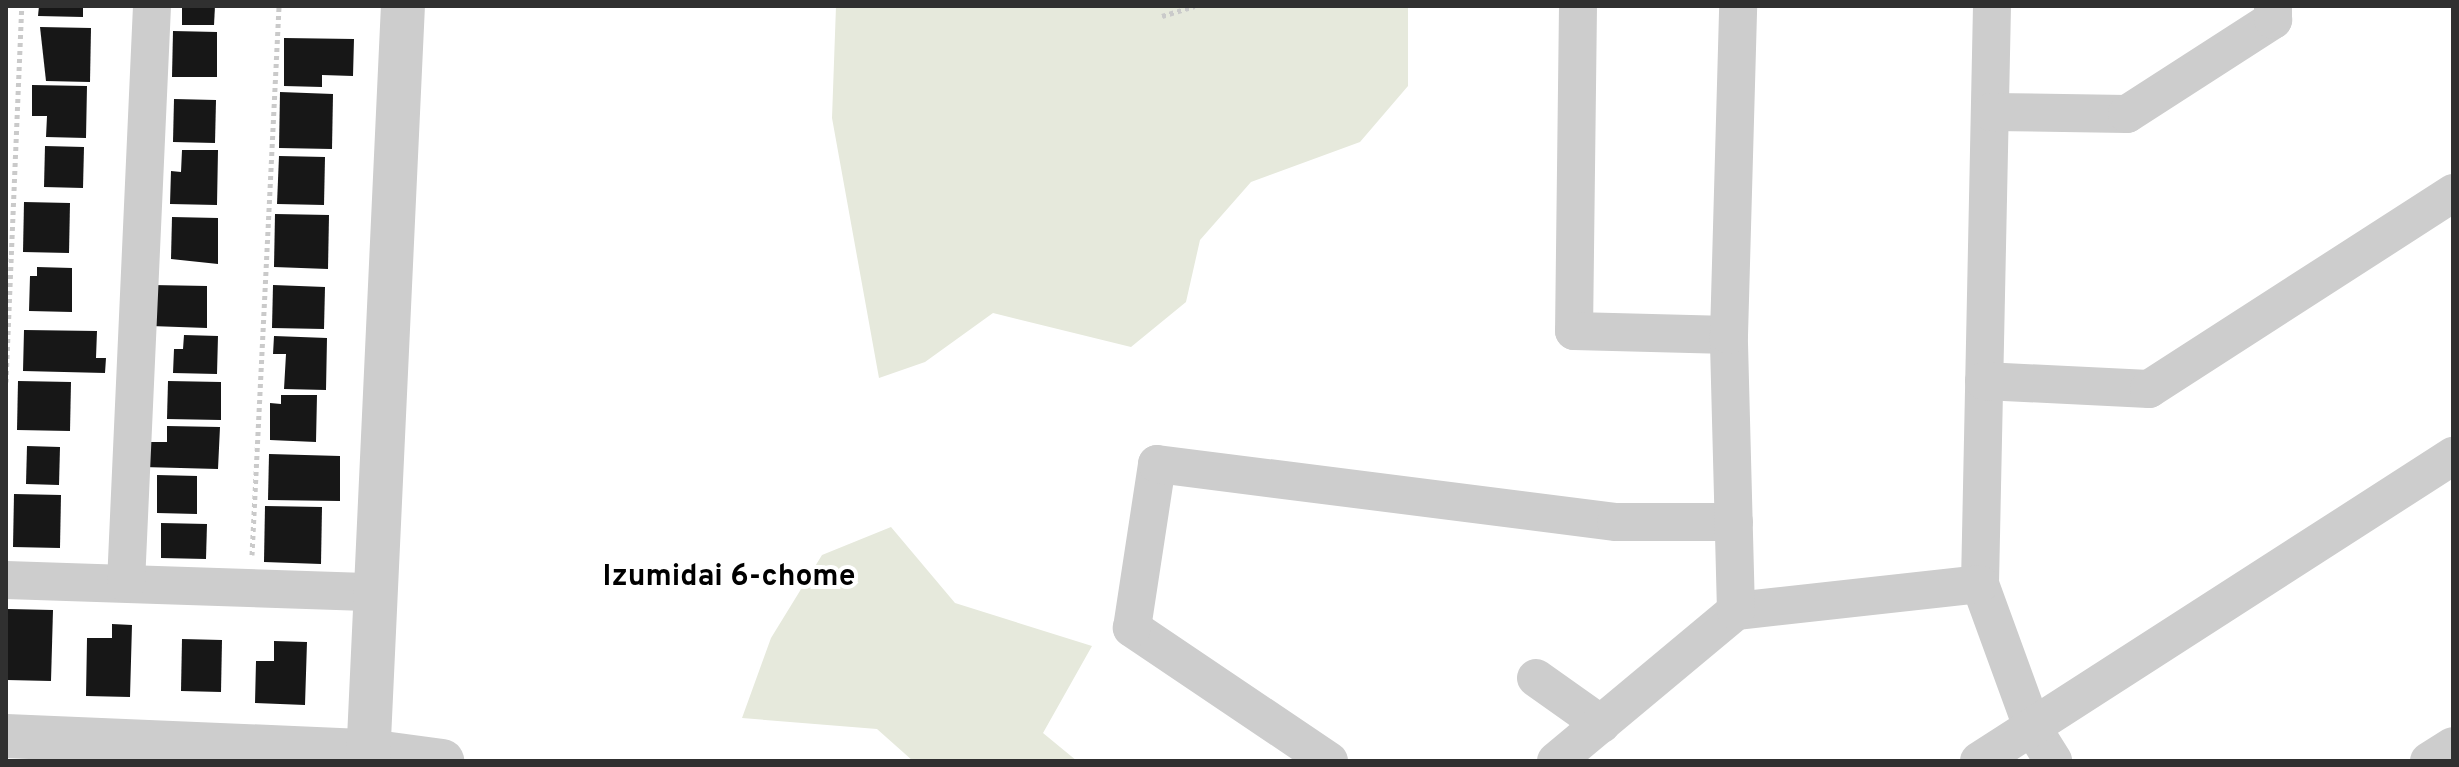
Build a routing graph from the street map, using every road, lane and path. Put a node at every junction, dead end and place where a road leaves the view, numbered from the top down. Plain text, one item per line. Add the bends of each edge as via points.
1 (22, 6) edge
2 (152, 6) edge
3 (279, 6) edge
4 (403, 6) edge
5 (1195, 6) edge
6 (1578, 6) edge
7 (1738, 6) edge
8 (1992, 6) edge
9 (2273, 6) edge
10 (1162, 16) dead end
11 (1991, 112) junction
12 (2453, 193) edge
13 (1729, 335) junction
14 (1984, 381) junction
15 (6, 382) edge
16 (2453, 456) edge
17 (1734, 522) junction
18 (6, 580) edge
19 (126, 583) junction
20 (1980, 584) junction
21 (251, 588) junction
22 (374, 592) junction
23 (1736, 611) junction
24 (1536, 678) dead end
25 (1601, 724) junction
26 (2032, 727) junction
27 (6, 736) edge
28 (2453, 746) edge
29 (368, 756) edge
30 (442, 761) edge
31 (1329, 761) edge
32 (1556, 761) edge
33 (1979, 761) edge
34 (2053, 761) edge
35 (2429, 761) edge

1 - 15 path
2 - 19 street
3 - 21 path
4 - 22 street
5 - 10 path
6 - 13 street via 1574,331
7 - 13 street
8 - 11 street
9 - 11 street via 2273,20 2127,114
11 - 14 street
12 - 14 street via 2149,389
13 - 17 street
14 - 20 street
16 - 26 street
17 - 23 street
17 - 31 street via 1616,522 1157,464 1132,628
18 - 19 street
19 - 21 street
20 - 23 street
20 - 26 street
21 - 22 street
22 - 29 street
23 - 25 street
24 - 25 street
25 - 32 street
26 - 33 street
26 - 34 street
27 - 29 street
28 - 35 street
29 - 30 street

